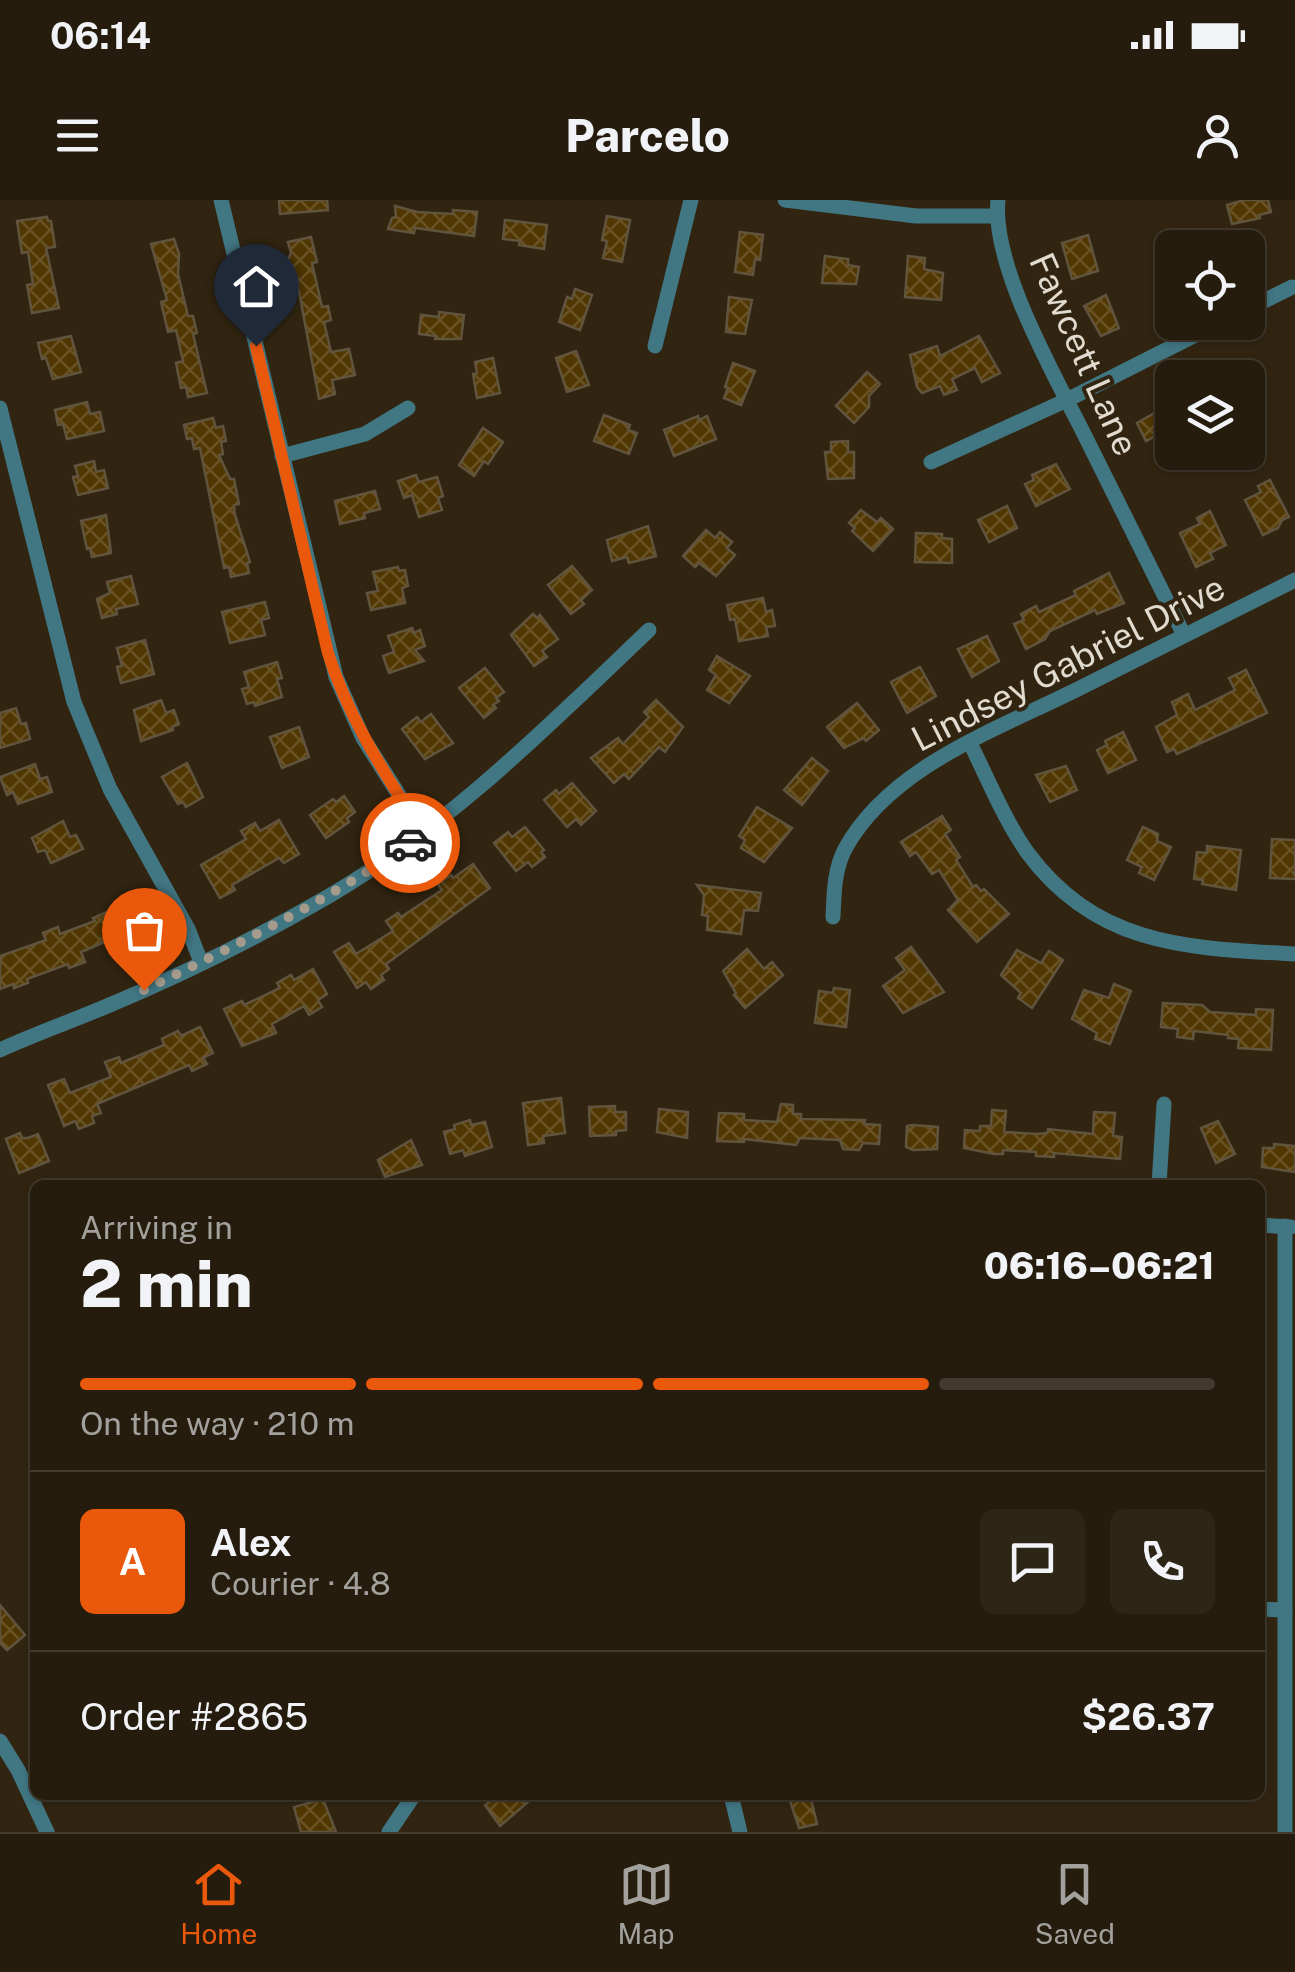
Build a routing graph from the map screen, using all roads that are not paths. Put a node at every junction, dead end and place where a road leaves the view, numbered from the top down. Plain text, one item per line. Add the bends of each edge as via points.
1 (221, 200) edge
2 (691, 200) edge
3 (785, 200) edge
4 (997, 208) edge
5 (1292, 287) edge
6 (1265, 300) edge
7 (1185, 340) edge
8 (655, 346) dead end
9 (1067, 400) junction
10 (0, 408) edge
11 (408, 408) dead end
12 (282, 456) junction
13 (931, 462) dead end
14 (1295, 580) edge
15 (649, 630) dead end
16 (1184, 635) junction
17 (970, 744) junction
18 (423, 834) junction
19 (833, 916) dead end
20 (1295, 954) edge
21 (201, 962) junction
22 (0, 1050) edge
23 (1164, 1104) dead end
24 (1160, 1180) edge
25 (1265, 1225) edge
26 (1290, 1227) edge
27 (1265, 1609) edge
28 (1285, 1610) junction
29 (0, 1741) edge
30 (30, 1796) edge
31 (32, 1800) edge
32 (405, 1800) edge
33 (732, 1800) edge
34 (47, 1832) edge
35 (389, 1832) edge
36 (740, 1832) edge
37 (1285, 1832) edge

1 - 12 street
2 - 8 street
3 - 4 street via 916,216
4 - 9 street, Fawcett Lane via 1027,318
5 - 6 street
7 - 9 street
9 - 13 street
9 - 16 street, Fawcett Lane
10 - 21 street via 74,702 110,789
11 - 12 street via 364,434
12 - 18 street via 336,677 363,738
14 - 16 street, Lindsey Gabriel Drive
15 - 18 street
16 - 17 street, Lindsey Gabriel Drive
17 - 19 street, Lindsey Gabriel Drive via 910,780 860,828 839,862
17 - 20 street via 1026,850 1094,915 1177,946
18 - 21 street via 331,895
21 - 22 street
23 - 24 street
25 - 26 street
26 - 28 street
27 - 28 street
28 - 37 street
29 - 30 street
31 - 34 street
32 - 35 street
33 - 36 street

